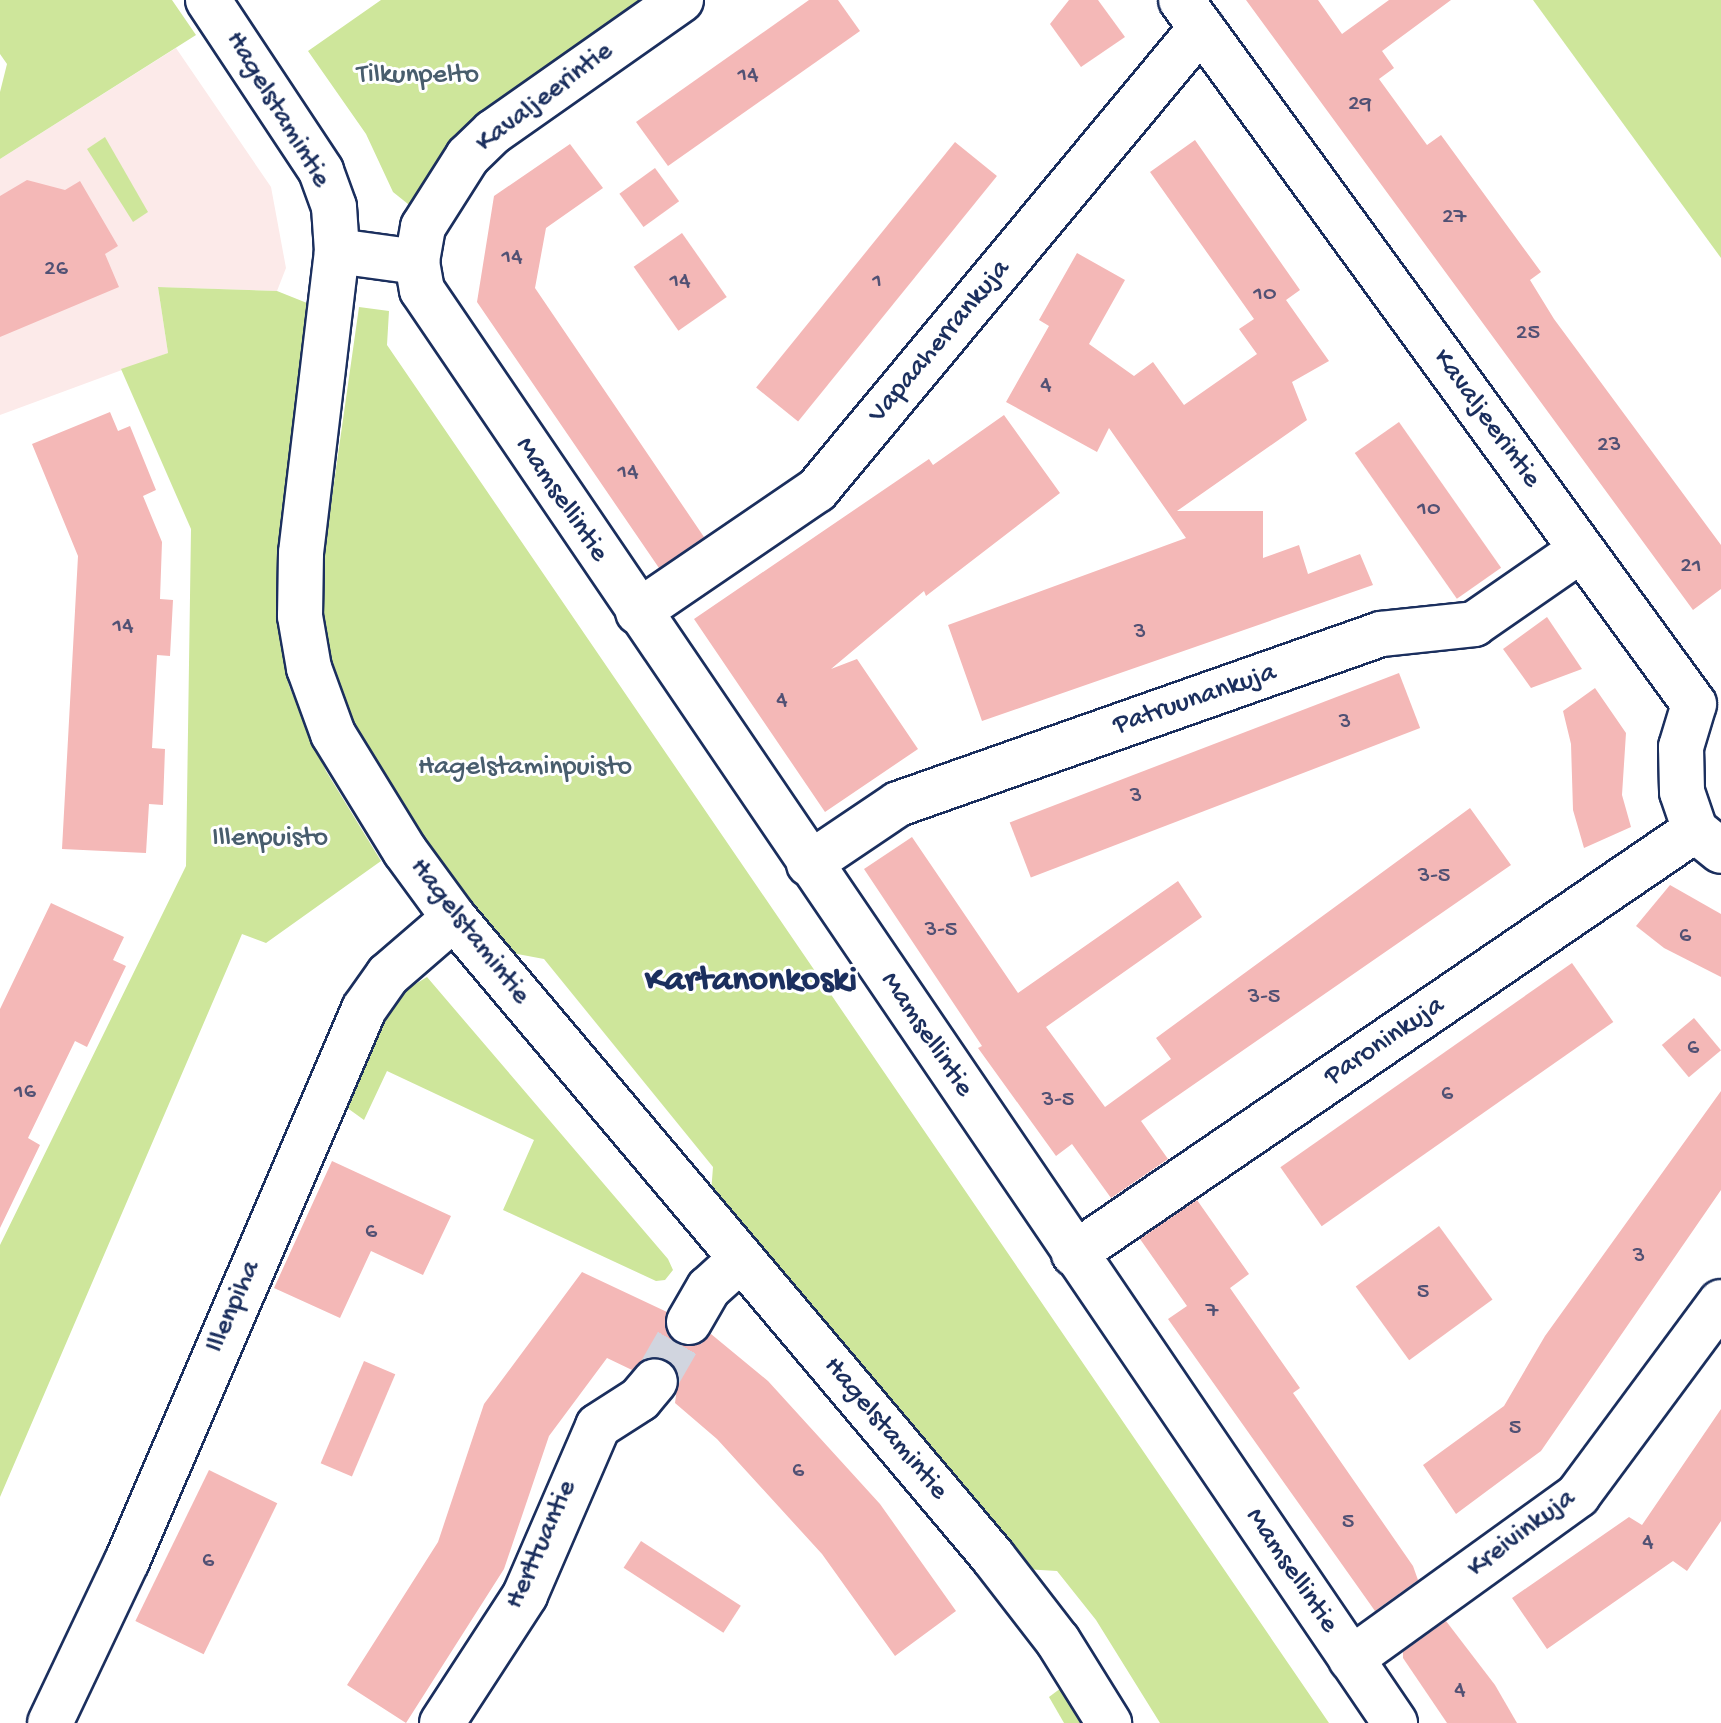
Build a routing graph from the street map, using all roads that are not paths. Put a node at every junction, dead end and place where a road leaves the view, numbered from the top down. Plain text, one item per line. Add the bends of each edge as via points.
1 (208, 0) edge
2 (681, 0) edge
3 (1191, 14) edge
4 (337, 251) junction
5 (417, 262) junction
6 (1581, 550) junction
7 (638, 612) junction
8 (1708, 840) edge
9 (809, 864) junction
10 (454, 918) junction
11 (1074, 1254) junction
12 (741, 1259) junction
13 (1721, 1302) edge
14 (689, 1322) tunnel mouth
15 (655, 1381) tunnel mouth
16 (1351, 1659) junction
17 (50, 1723) edge
18 (442, 1723) edge
19 (1109, 1723) edge
20 (1395, 1723) edge

1 - 4 street, Hagelstamintie via 321,171 334,207
2 - 5 street, Kavaljeerintie via 493,132 468,156 423,227
3 - 6 street, Kavaljeerintie
3 - 7 street, Vapaaherrankuja via 817,490
4 - 5 street
4 - 10 street, Hagelstamintie via 301,553 300,616 309,668 333,734
5 - 7 street, Mamsellintie via 422,290 437,316
6 - 8 street, Kavaljeerintie via 1694,704 1680,769
6 - 9 street, Patruunankuja via 1474,624 1381,634 898,804
7 - 9 street, Mamsellintie
8 - 11 street, Paroninkuja
9 - 11 street, Mamsellintie
10 - 12 street, Hagelstamintie
10 - 17 street, Illenpiha via 388,975 364,1009 127,1561
11 - 16 street, Mamsellintie
12 - 14 street via 709,1288
12 - 19 street, Hagelstamintie via 993,1557 1058,1641
13 - 16 street, Kreivinkuja via 1578,1495
15 - 18 street, Herttuantie via 640,1399 598,1426 529,1586
16 - 20 street, Mamsellintie

